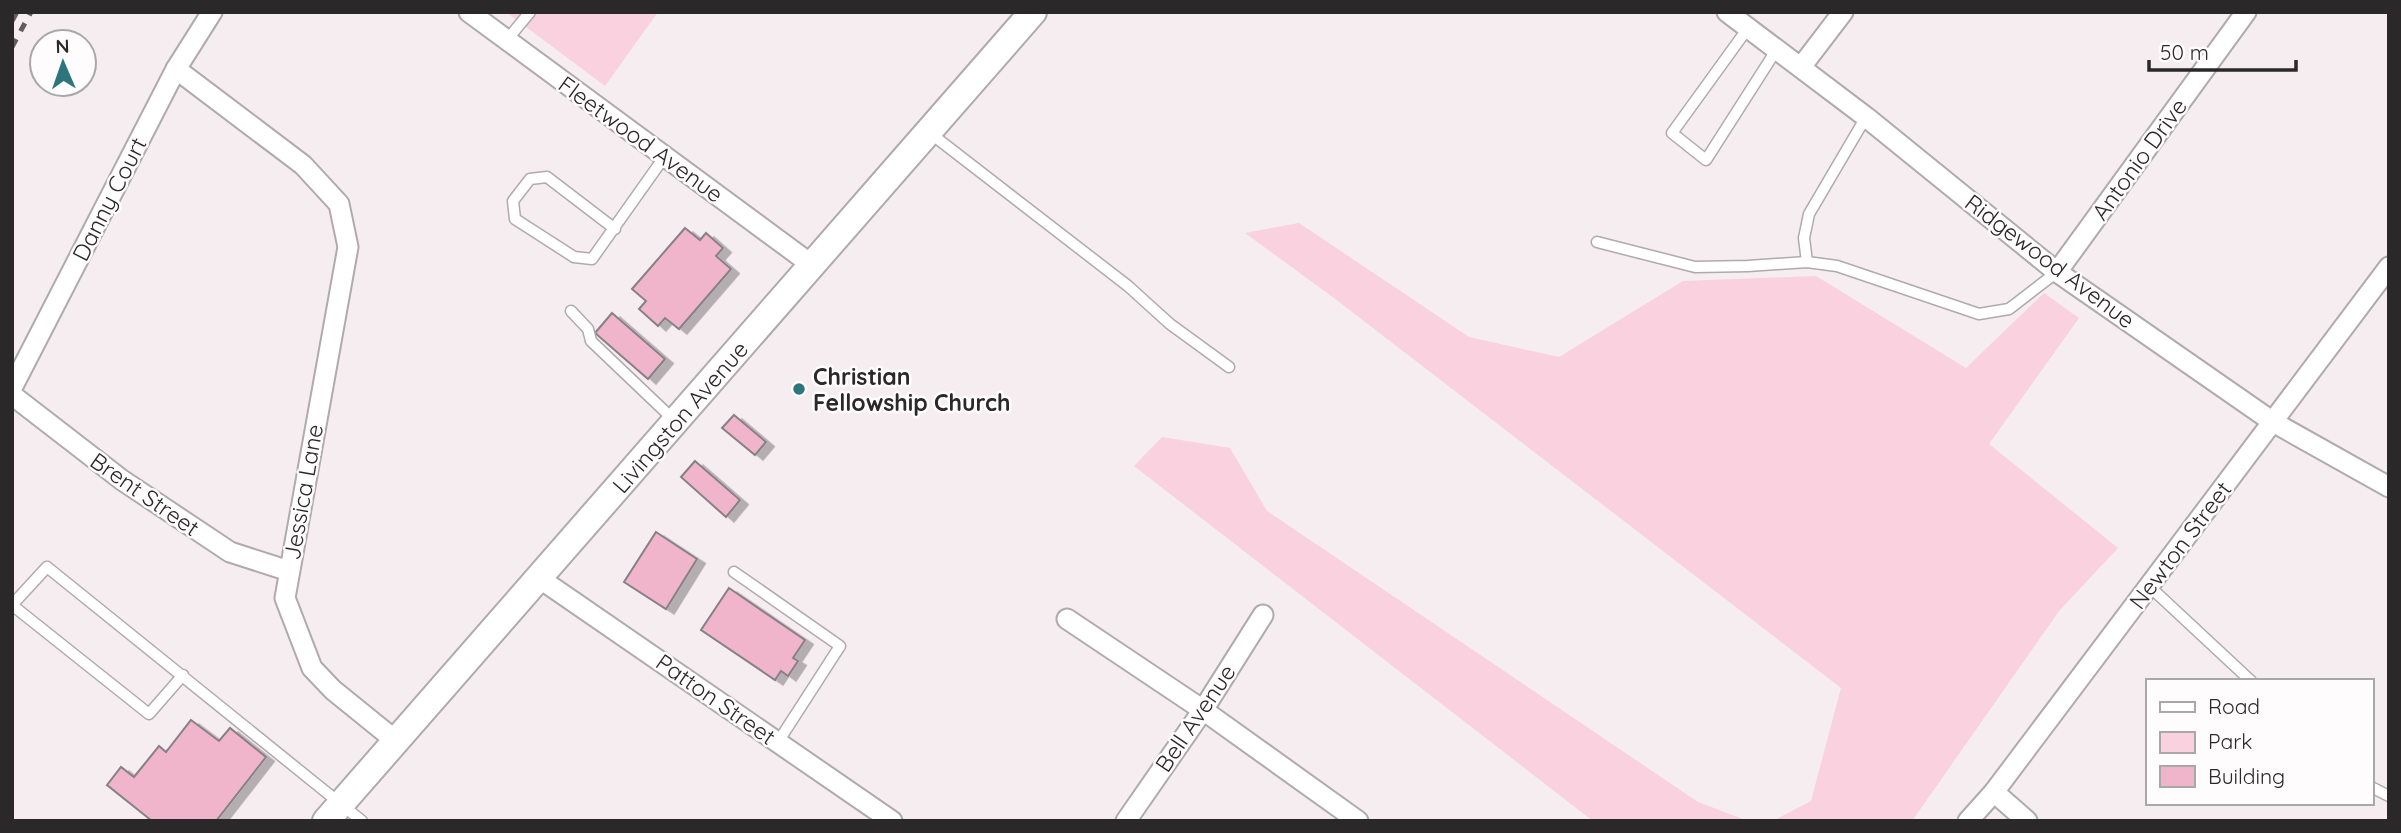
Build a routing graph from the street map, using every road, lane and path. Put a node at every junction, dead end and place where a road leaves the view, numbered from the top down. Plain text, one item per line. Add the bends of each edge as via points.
1 (212, 12) edge
2 (469, 12) edge
3 (530, 12) edge
4 (1033, 12) edge
5 (1727, 12) edge
6 (1843, 12) edge
7 (2246, 12) edge
8 (1748, 29) junction
9 (506, 41) junction
10 (1777, 49) junction
11 (1801, 67) junction
12 (176, 69) junction
13 (1866, 117) junction
14 (930, 132) junction
15 (665, 156) junction
16 (615, 229) junction
17 (1597, 242) dead end
18 (1807, 262) junction
19 (812, 265) junction
20 (2389, 267) edge
21 (2057, 272) junction
22 (571, 311) dead end
23 (1230, 367) dead end
24 (12, 388) edge
25 (12, 395) edge
26 (675, 422) junction
27 (2273, 422) junction
28 (2389, 487) edge
29 (289, 571) junction
30 (734, 572) dead end
31 (539, 578) junction
32 (2149, 586) junction
33 (1263, 615) dead end
34 (1067, 619) dead end
35 (183, 675) junction
36 (2249, 679) edge
37 (1203, 709) junction
38 (396, 741) junction
39 (778, 742) junction
40 (2373, 788) edge
41 (1994, 792) junction
42 (2389, 796) edge
43 (334, 812) edge
44 (362, 821) edge
45 (892, 821) edge
46 (1126, 821) edge
47 (1358, 821) edge
48 (1968, 821) edge
49 (2027, 821) edge

1 - 12 street, Danny Court
2 - 9 street, Fleetwood Avenue
3 - 9 lane
4 - 14 main road, Livingston Avenue
5 - 8 street, Ridgewood Avenue
6 - 11 street
7 - 21 street, Antonio Drive
8 - 10 street, Ridgewood Avenue
8 - 10 lane via 1672,133 1706,160
9 - 15 street, Fleetwood Avenue
10 - 11 street, Ridgewood Avenue
11 - 13 street, Ridgewood Avenue
12 - 24 street, Danny Court
12 - 29 street, Jessica Lane via 303,165 339,204 348,247
13 - 18 lane via 1809,214 1804,238
13 - 21 street, Ridgewood Avenue
14 - 19 main road, Livingston Avenue
14 - 23 lane
15 - 16 lane
15 - 19 street, Fleetwood Avenue
16 - 16 lane via 547,177 530,179 513,201 515,219 573,257 592,259
17 - 18 lane via 1695,267
18 - 21 lane via 1837,266 1979,314 2009,309
19 - 26 main road, Livingston Avenue
20 - 27 street, Newton Street
21 - 27 street, Ridgewood Avenue
22 - 26 lane via 588,329 591,341
25 - 29 street, Brent Street via 122,480 230,552
26 - 31 main road, Livingston Avenue
27 - 28 street, Ridgewood Avenue
27 - 32 street, Newton Street
29 - 38 street, Jessica Lane via 285,598 312,668
30 - 39 lane via 840,646
31 - 38 main road, Livingston Avenue
31 - 39 street, Patton Street
32 - 36 lane
32 - 41 street, Newton Street
33 - 37 street, Bell Avenue
34 - 37 street
35 - 35 lane via 47,567 12,606 149,715
35 - 43 lane
37 - 46 street, Bell Avenue
37 - 47 street
38 - 43 main road, Livingston Avenue
39 - 45 street, Patton Street
40 - 42 lane
41 - 48 street, Newton Street
41 - 49 street
43 - 44 lane

